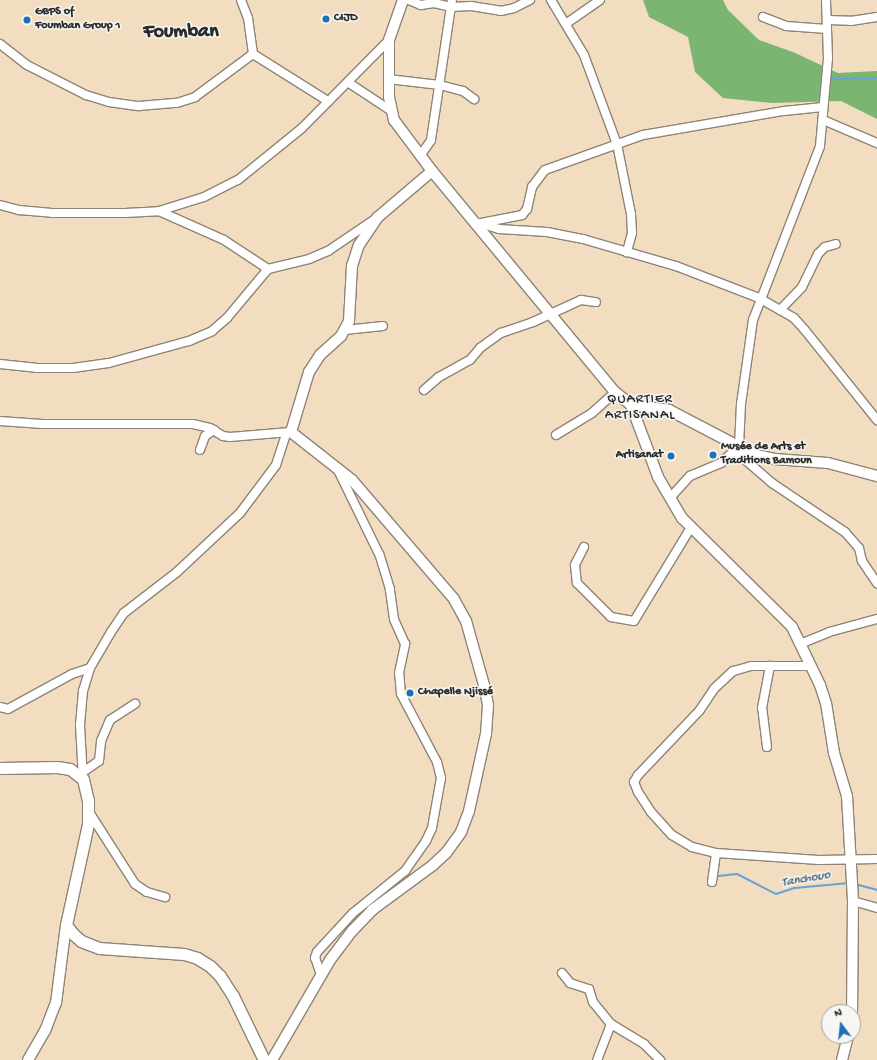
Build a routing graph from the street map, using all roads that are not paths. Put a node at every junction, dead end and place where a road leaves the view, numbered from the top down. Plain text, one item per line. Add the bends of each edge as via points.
1 (241, 0) edge
2 (403, 0) edge
3 (409, 0) edge
4 (530, 0) edge
5 (551, 0) edge
6 (600, 0) edge
7 (826, 0) edge
8 (452, 4) edge
9 (764, 16) dead end
10 (877, 17) edge
11 (827, 20) junction
12 (567, 23) junction
13 (827, 29) junction
14 (389, 40) junction
15 (0, 44) edge
16 (253, 54) junction
17 (388, 79) junction
18 (349, 83) junction
19 (440, 85) junction
20 (474, 99) dead end
21 (328, 101) junction
22 (823, 107) junction
23 (390, 110) junction
24 (823, 120) junction
25 (877, 143) edge
26 (617, 144) junction
27 (420, 156) junction
28 (432, 172) junction
29 (0, 205) edge
30 (159, 211) junction
31 (378, 217) junction
32 (478, 222) junction
33 (836, 244) dead end
34 (627, 252) junction
35 (268, 269) junction
36 (759, 298) junction
37 (596, 302) dead end
38 (780, 310) junction
39 (551, 313) junction
40 (383, 326) dead end
41 (345, 330) junction
42 (0, 364) edge
43 (424, 390) dead end
44 (615, 392) junction
45 (631, 405) junction
46 (877, 420) edge
47 (0, 422) edge
48 (214, 430) junction
49 (288, 433) junction
50 (556, 435) dead end
51 (737, 449) junction
52 (200, 450) dead end
53 (336, 466) junction
54 (877, 476) edge
55 (670, 498) junction
56 (690, 529) junction
57 (584, 547) dead end
58 (877, 583) edge
59 (877, 619) edge
60 (800, 644) junction
61 (770, 666) junction
62 (810, 666) junction
63 (90, 668) junction
64 (135, 704) dead end
65 (0, 708) edge
66 (767, 747) dead end
67 (0, 768) edge
68 (83, 775) junction
69 (89, 812) junction
70 (716, 853) junction
71 (877, 859) edge
72 (850, 860) junction
73 (712, 882) dead end
74 (165, 897) dead end
75 (853, 901) junction
76 (877, 908) edge
77 (66, 925) junction
78 (562, 973) dead end
79 (321, 975) junction
80 (852, 1004) edge
81 (611, 1024) junction
82 (846, 1044) edge
83 (28, 1060) edge
84 (264, 1060) edge
85 (272, 1060) edge
86 (597, 1060) edge
87 (660, 1060) edge
88 (842, 1060) edge

1 - 16 street via 248,18
2 - 14 street
3 - 8 street via 415,4
4 - 8 street via 506,11
5 - 12 street
6 - 12 street
7 - 11 street
8 - 19 street
9 - 13 street via 786,26
10 - 11 street via 851,21
11 - 13 street
12 - 26 street via 584,55
13 - 22 street via 828,58
14 - 17 street
14 - 18 street
15 - 16 street via 27,65 86,95 109,102 139,106 177,103 195,97
16 - 21 street
17 - 19 street
17 - 23 street
18 - 21 street
18 - 23 street
19 - 20 street via 463,91
19 - 27 street via 431,140
21 - 30 street via 302,128 238,180 204,197
22 - 24 street
22 - 26 street via 687,126 643,135
23 - 27 street via 394,120
24 - 25 street
24 - 36 street via 817,153
26 - 32 street via 545,170 536,179 527,209 522,215
26 - 34 street via 631,214 632,233
27 - 28 street
28 - 31 street
28 - 32 street
29 - 30 street via 19,210 52,213 106,214
30 - 35 street via 224,240
31 - 35 street via 328,251 309,260
31 - 41 street via 354,255 350,316
32 - 34 street via 498,229 547,232
32 - 39 street
33 - 38 street via 825,247 818,254 802,287
34 - 36 street via 696,273
35 - 42 street via 226,318 212,330 189,341 109,363 73,368 36,368
36 - 38 street
36 - 51 street via 753,320
37 - 39 street via 581,300
38 - 46 street via 794,318 818,344
39 - 43 street via 501,333 480,348 470,360 439,377
39 - 44 street
40 - 41 street
41 - 49 street via 320,356 309,372
44 - 45 street
44 - 50 street via 592,413
45 - 51 street via 669,410
45 - 55 street via 644,442
47 - 48 street via 193,424
48 - 49 street via 230,437
48 - 52 street via 205,436
49 - 53 street
49 - 63 street via 276,465 240,513 177,572 124,613
51 - 54 street via 763,456 828,463
51 - 55 street via 721,463 690,476
51 - 58 street via 772,483 845,532 859,548 862,561
53 - 79 street via 379,554 390,590 394,619 405,644 399,673 401,694 437,762 441,778 432,828 426,841 405,871 353,913 318,952 315,958
53 - 79 street via 395,528 458,605 466,621 482,678 488,716 480,764 469,811 461,832 446,853 433,865 372,910 353,930
55 - 56 street
56 - 57 street via 634,621 611,617 577,583 575,565
56 - 60 street via 783,616
59 - 60 street via 830,632
60 - 62 street
61 - 62 street
61 - 66 street via 762,708
61 - 70 street via 740,668 724,678 700,710 647,764 634,782 651,812 672,835 692,846
62 - 72 street via 826,703 832,744 845,785
63 - 65 street via 72,674 8,709
63 - 68 street via 83,691 80,725
64 - 68 street via 110,720 100,740 99,761
67 - 68 main road via 57,767
68 - 69 main road
69 - 74 street via 135,884 147,892
69 - 77 main road
70 - 72 street via 754,858
70 - 73 street
71 - 72 street
72 - 75 street
75 - 76 street
75 - 80 street
77 - 83 street via 56,1003 46,1031
77 - 84 main road via 80,941 89,946 184,954 210,966 233,996
78 - 81 street via 570,982 589,989 592,1002
79 - 85 street
81 - 86 street
81 - 87 street via 644,1044
82 - 88 street

